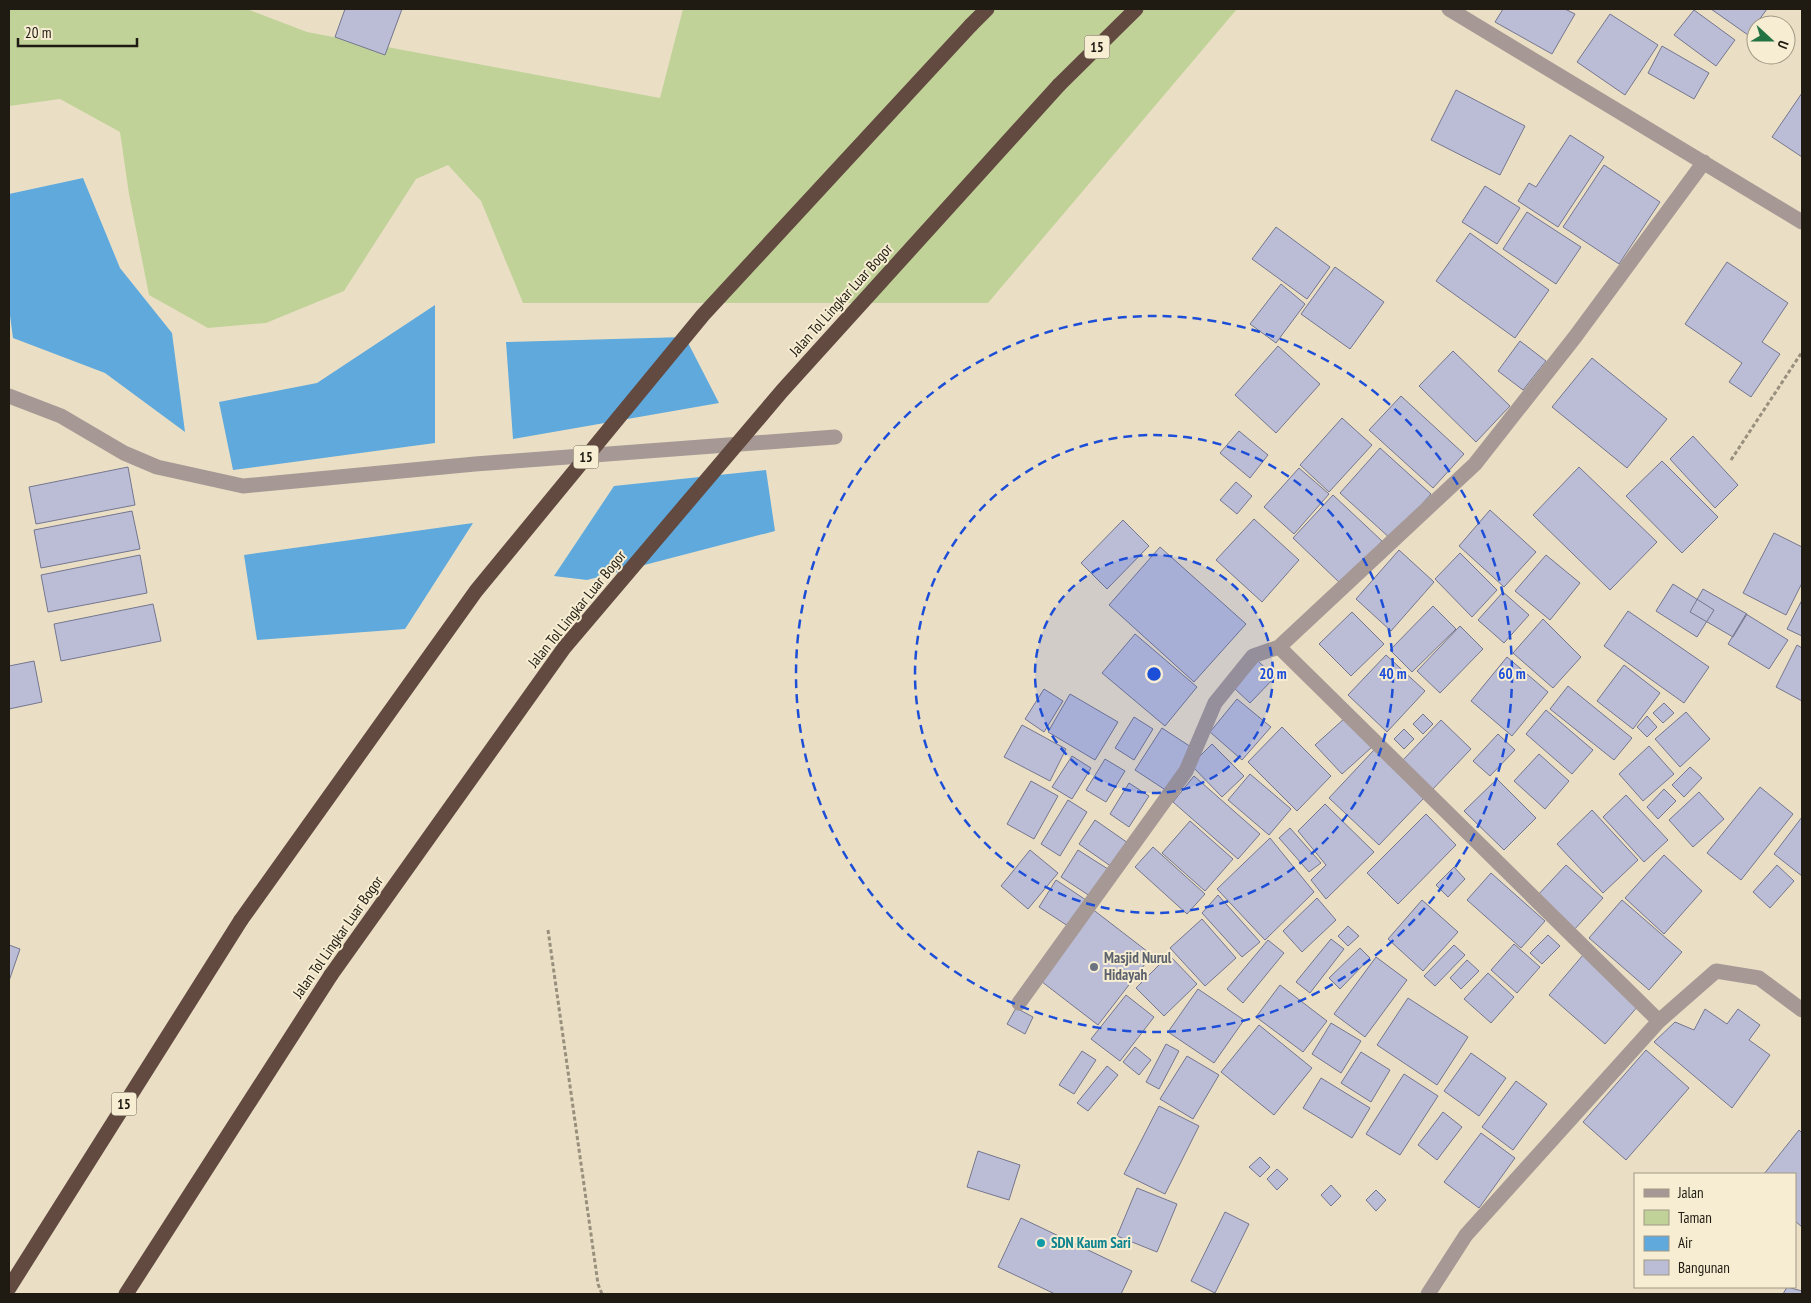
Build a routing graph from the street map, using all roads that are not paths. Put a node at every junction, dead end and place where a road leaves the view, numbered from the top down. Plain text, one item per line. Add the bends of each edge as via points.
1 (987, 9) edge
2 (1136, 9) edge
3 (1449, 9) edge
4 (1704, 162) junction
5 (1802, 222) edge
6 (9, 396) edge
7 (834, 437) dead end
8 (1279, 647) junction
9 (1019, 1003) dead end
10 (1802, 1010) edge
11 (1659, 1021) junction
12 (9, 1288) edge
13 (126, 1294) edge
14 (1428, 1294) edge

1 - 12 highway, 15, bridge via 703,315 482,584 241,920
2 - 13 highway, Jalan Tol Lingkar Luar Bogor / 15, bridge via 1059,85 782,391 564,648 331,976
3 - 4 street
4 - 5 street
4 - 8 street via 1575,337 1474,464
6 - 7 street via 60,416 157,468 243,486 475,464
8 - 9 street via 1253,656 1215,703 1186,770
8 - 11 street
10 - 11 street via 1760,978 1716,971
11 - 14 street via 1466,1235

